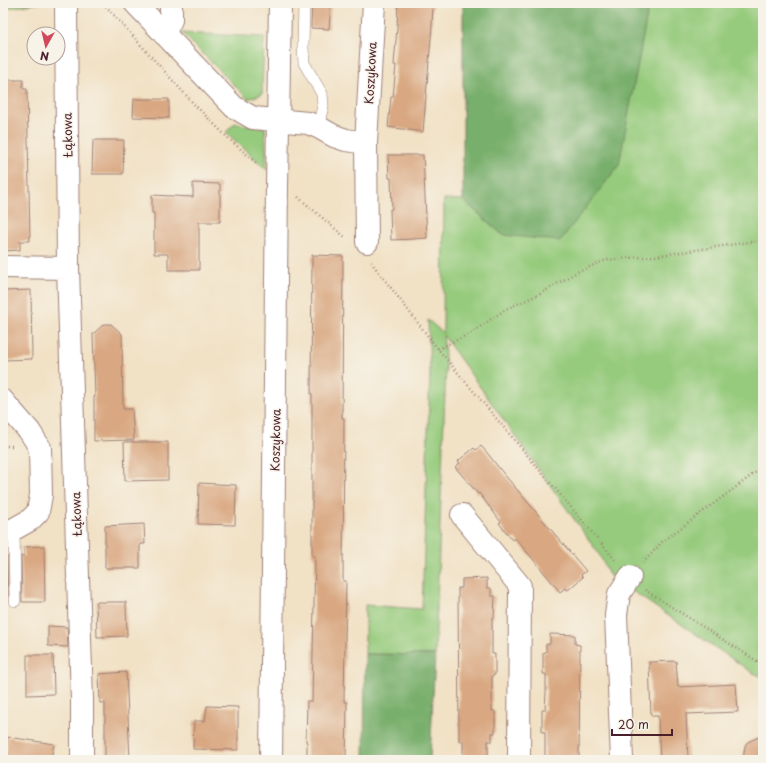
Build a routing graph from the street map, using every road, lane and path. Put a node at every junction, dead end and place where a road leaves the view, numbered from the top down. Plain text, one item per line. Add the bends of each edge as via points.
1 (66, 3) edge
2 (103, 3) edge
3 (135, 3) edge
4 (171, 3) edge
5 (280, 3) edge
6 (304, 3) edge
7 (374, 3) edge
8 (164, 34) junction
9 (278, 120) junction
10 (318, 127) junction
11 (366, 143) junction
12 (261, 168) dead end
13 (296, 196) dead end
14 (763, 240) edge
15 (361, 248) junction
16 (3, 267) edge
17 (68, 268) junction
18 (438, 349) junction
19 (3, 401) edge
20 (763, 467) edge
21 (462, 515) dead end
22 (9, 531) edge
23 (630, 578) junction
24 (15, 601) dead end
25 (763, 665) edge
26 (82, 760) edge
27 (271, 760) edge
28 (519, 760) edge
29 (622, 760) edge

1 - 17 street, Łąkowa
2 - 12 path via 193,103
3 - 8 street
4 - 8 street via 171,20
5 - 9 street, Koszykowa
6 - 10 lane via 304,63 322,94 323,106
7 - 11 street, Koszykowa
8 - 9 street via 234,107 253,118
9 - 10 street via 308,123
9 - 27 street, Koszykowa
10 - 11 street via 346,140
11 - 15 street, Koszykowa
13 - 15 path
14 - 18 path via 656,256 606,260 506,309 471,333
15 - 18 path
16 - 17 street
17 - 26 street, Łąkowa
18 - 23 path
19 - 22 street via 30,432 40,448 41,495 38,512 30,520
20 - 23 path via 662,542
21 - 28 street via 520,586
22 - 24 lane
23 - 25 path via 644,590
23 - 29 street via 619,594 616,615

